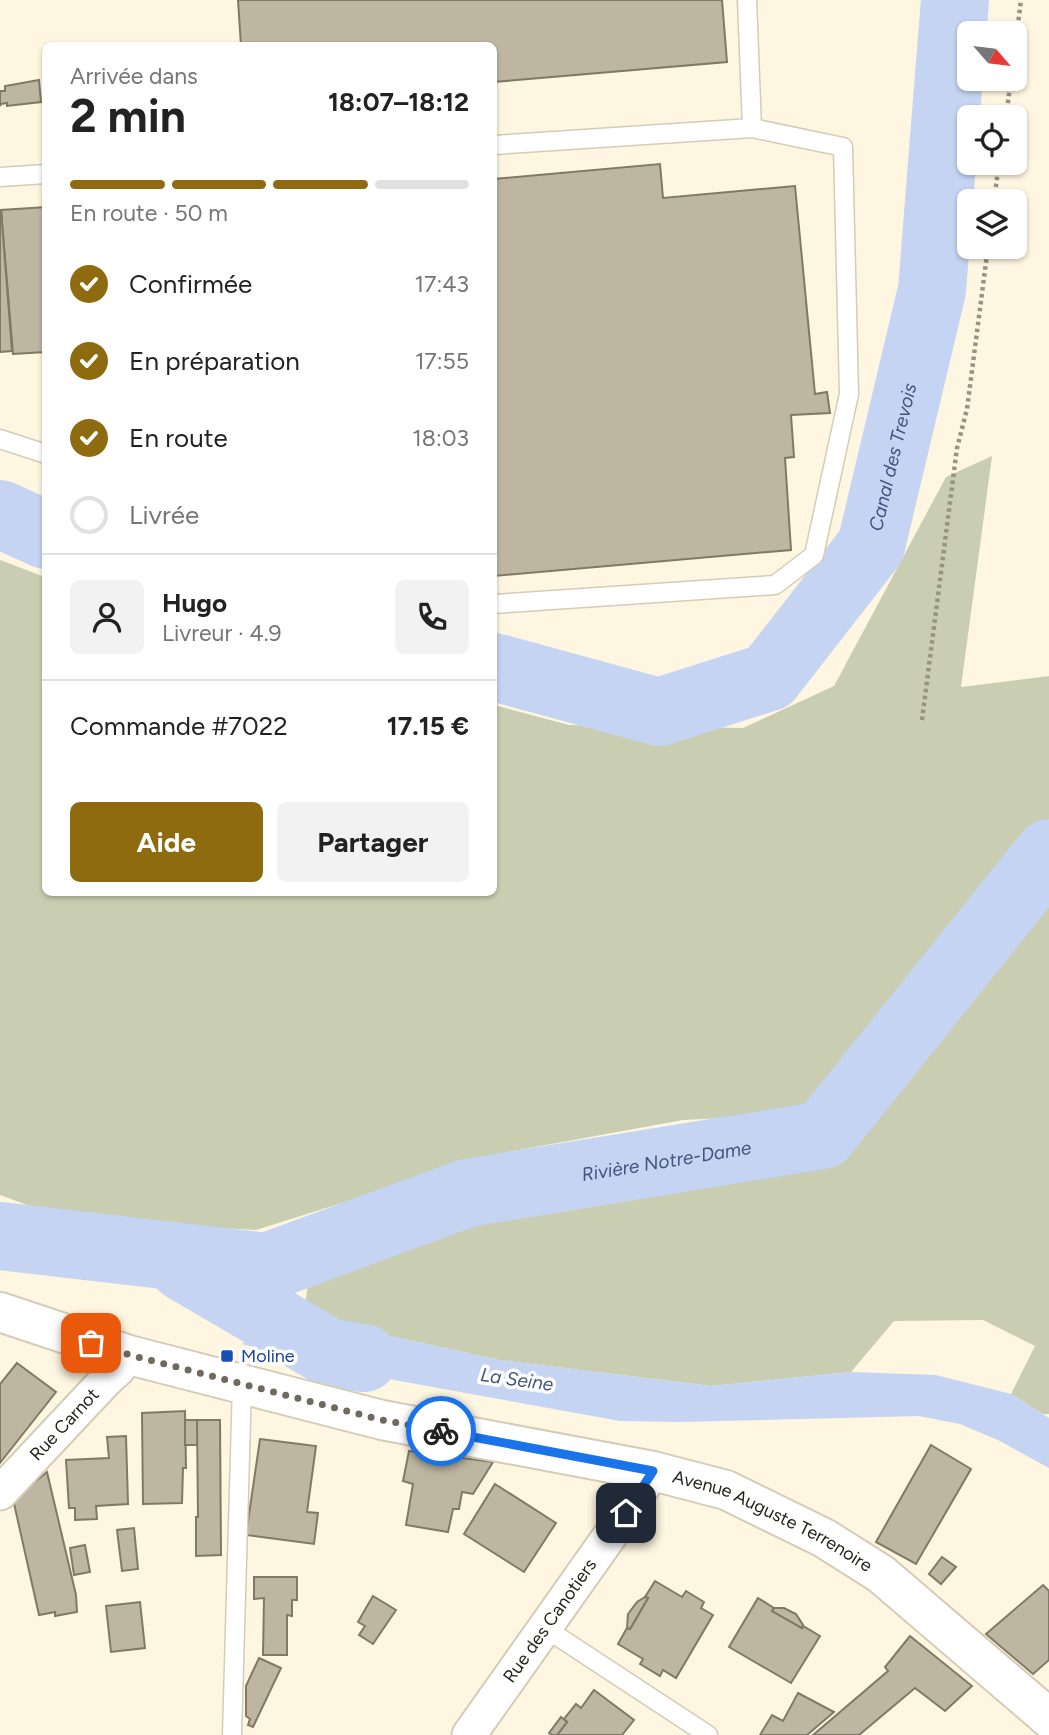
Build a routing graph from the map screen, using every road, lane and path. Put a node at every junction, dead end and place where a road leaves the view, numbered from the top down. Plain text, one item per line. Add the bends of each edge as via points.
1 (747, 0) edge
2 (1021, 0) edge
3 (1018, 21) edge
4 (752, 128) junction
5 (497, 145) edge
6 (42, 174) edge
7 (0, 177) edge
8 (986, 259) edge
9 (0, 439) edge
10 (42, 453) edge
11 (497, 604) edge
12 (922, 720) dead end
13 (0, 1312) edge
14 (130, 1355) junction
15 (242, 1384) junction
16 (653, 1471) junction
17 (0, 1493) edge
18 (545, 1628) junction
19 (1049, 1717) edge
20 (232, 1735) edge
21 (469, 1735) edge
22 (708, 1735) edge

1 - 4 lane
2 - 3 path
4 - 5 lane
4 - 11 lane via 843,147 849,394 814,555 775,585
6 - 7 lane
8 - 12 path
9 - 10 lane
13 - 14 street, Avenue Auguste Terrenoire
14 - 15 street, Avenue Auguste Terrenoire
14 - 17 street, Rue Carnot
15 - 16 street, Avenue Auguste Terrenoire via 382,1420
15 - 20 lane
16 - 18 street, Rue des Canotiers
16 - 19 street, Avenue Auguste Terrenoire via 726,1490 824,1538 881,1574
18 - 21 street, Rue des Canotiers
18 - 22 lane

